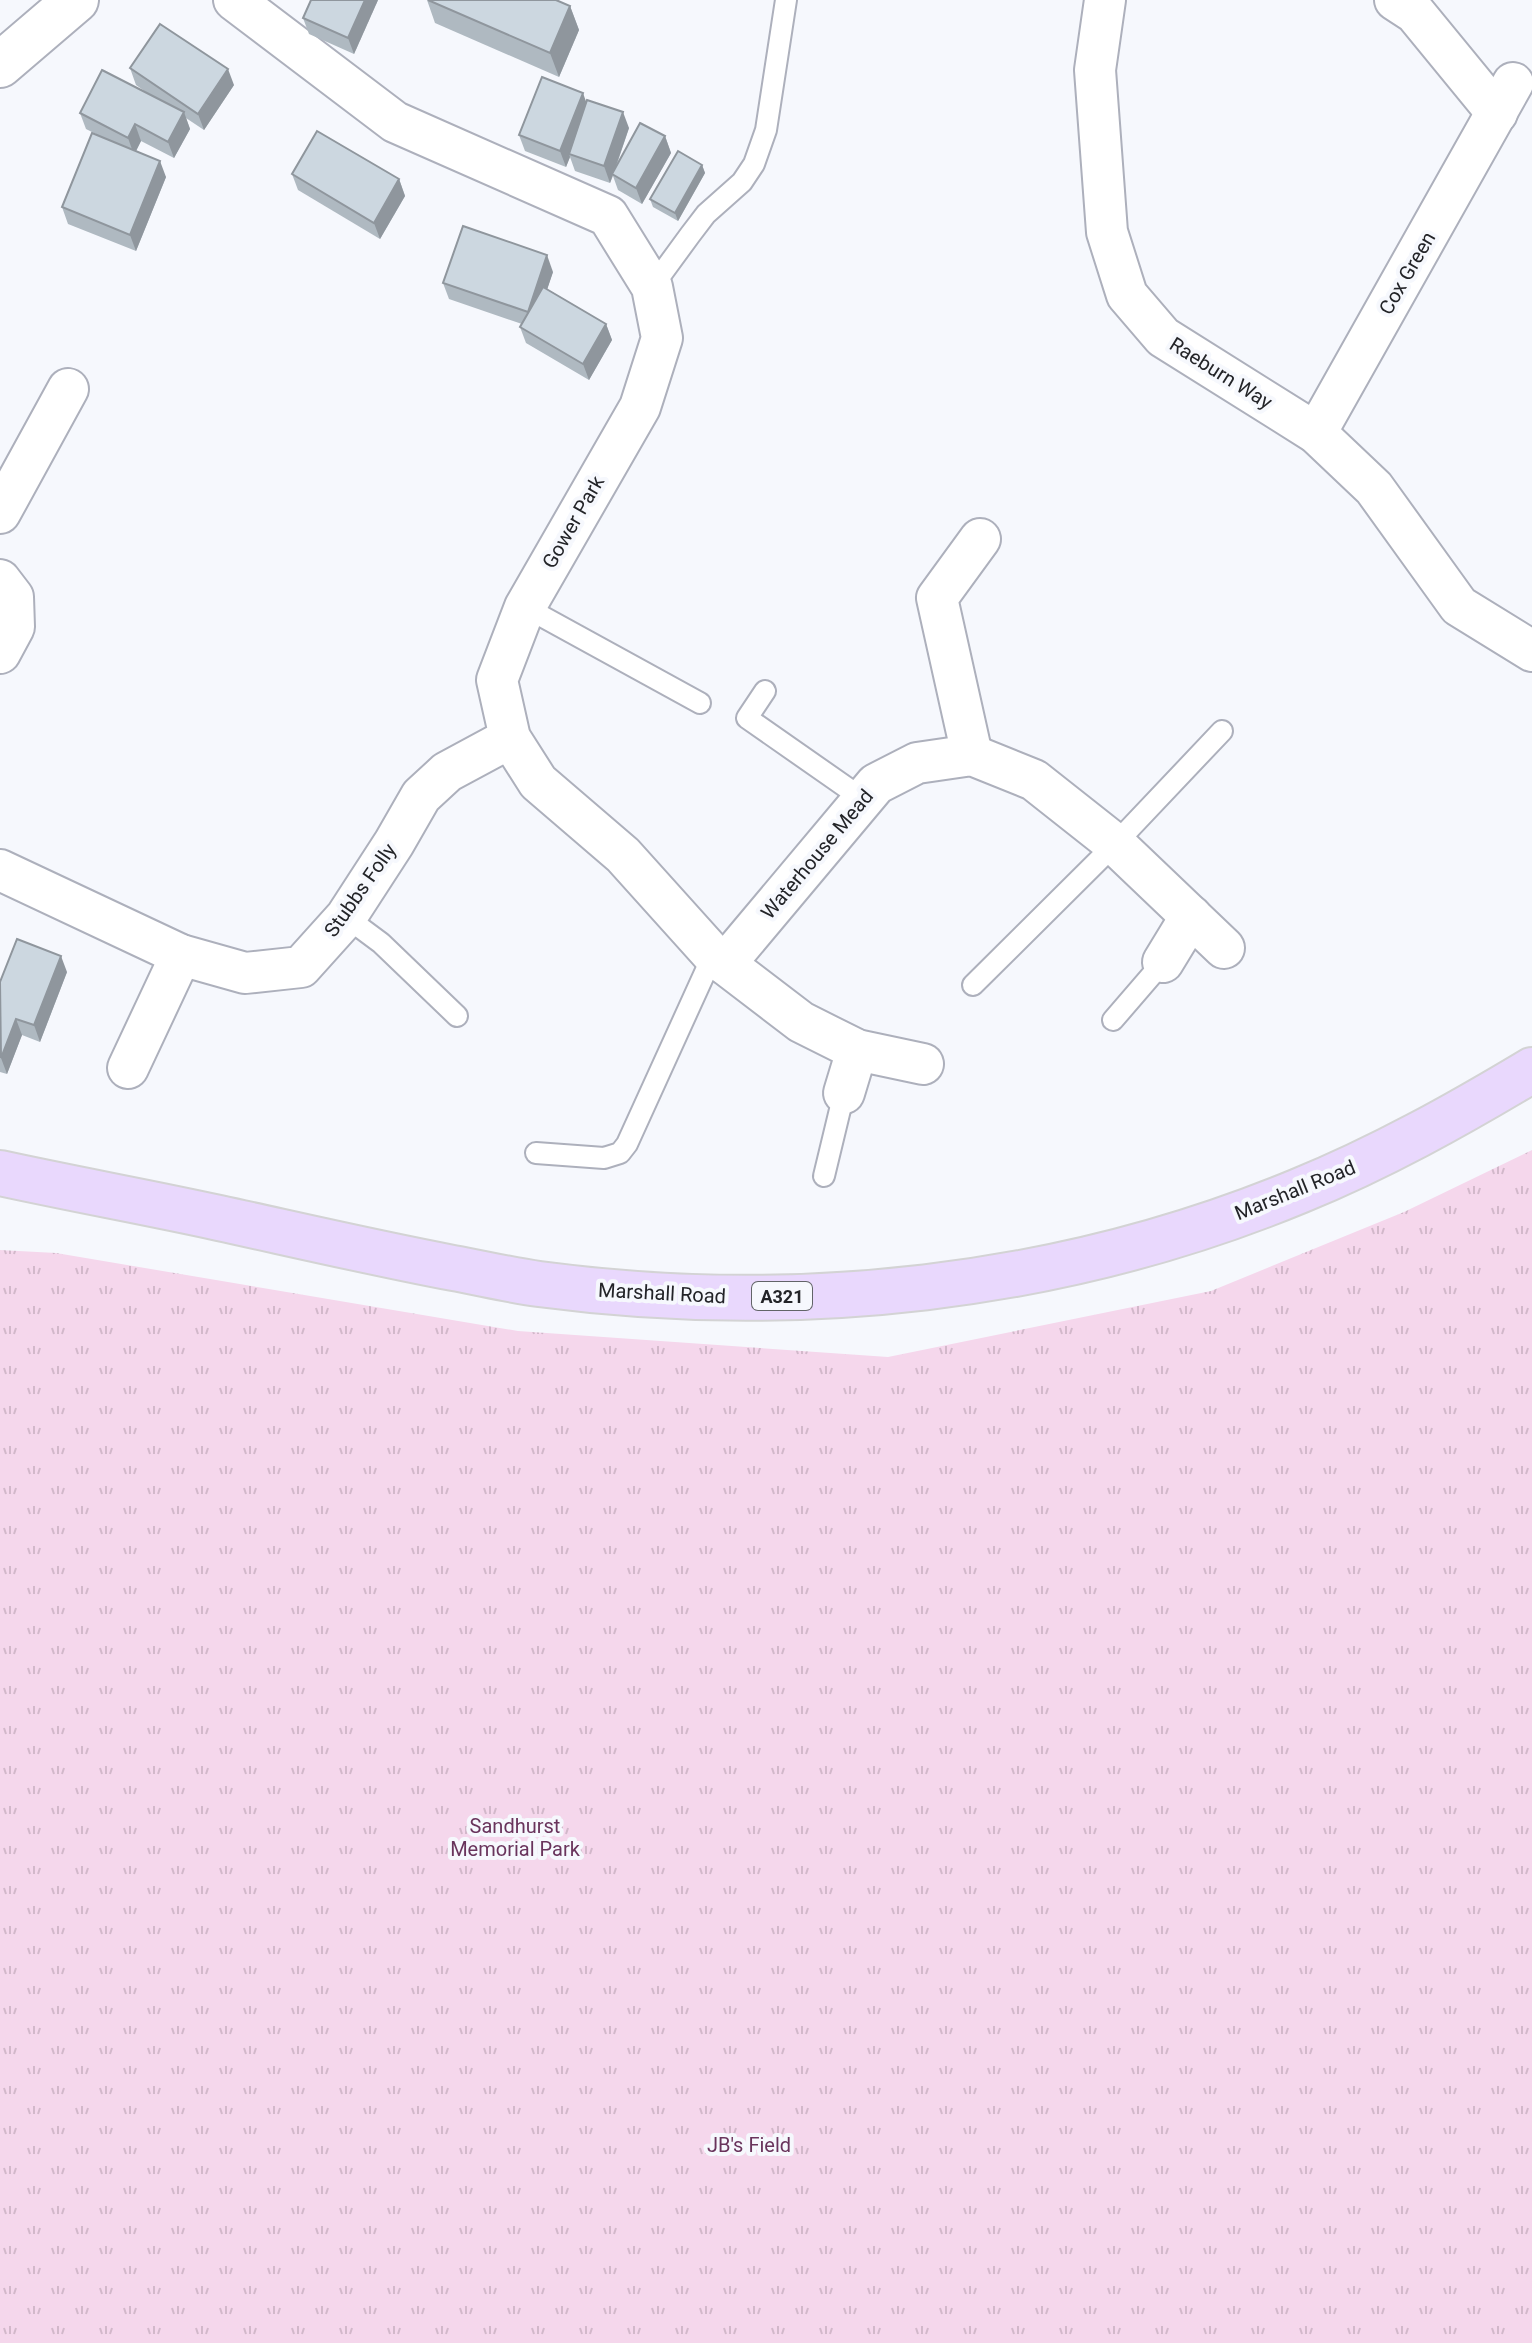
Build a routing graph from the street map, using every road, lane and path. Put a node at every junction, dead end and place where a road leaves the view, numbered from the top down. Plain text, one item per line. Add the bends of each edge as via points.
1 (76, 0) edge
2 (234, 0) edge
3 (786, 0) edge
4 (1105, 0) edge
5 (1395, 0) edge
6 (0, 65) edge
7 (652, 287) junction
8 (68, 389) dead end
9 (1316, 433) junction
10 (0, 513) edge
11 (980, 539) dead end
12 (0, 580) edge
13 (525, 607) junction
14 (1532, 651) edge
15 (0, 653) edge
16 (765, 691) dead end
17 (700, 703) dead end
18 (1222, 731) dead end
19 (510, 738) junction
20 (972, 755) junction
21 (863, 799) junction
22 (1115, 844) junction
23 (0, 870) edge
24 (1191, 916) junction
25 (346, 917) junction
26 (1224, 948) dead end
27 (181, 955) junction
28 (719, 960) junction
29 (1163, 962) joint
30 (973, 985) dead end
31 (457, 1016) dead end
32 (1113, 1020) dead end
33 (857, 1050) junction
34 (923, 1064) dead end
35 (128, 1068) dead end
36 (1532, 1070) edge
37 (844, 1093) joint
38 (536, 1153) dead end
39 (0, 1173) edge
40 (824, 1176) dead end

1 - 6 street
2 - 7 street, Gower Park via 395,122 608,216
3 - 7 lane via 766,130 754,164 706,214
4 - 9 street, Raeburn Way via 1095,70 1107,232 1127,295 1163,337
5 - 9 street, Cox Green via 1505,98
7 - 13 street, Gower Park via 662,338 640,407
8 - 10 street
9 - 14 street, Raeburn Way via 1374,488 1459,606
11 - 20 street via 937,598
12 - 15 street via 13,597 14,627
13 - 17 lane
13 - 19 street, Gower Park via 497,680
16 - 21 lane via 747,718
18 - 22 lane
19 - 25 street, Stubbs Folly via 447,772 421,796
19 - 28 street, Gower Park via 538,782 623,855
20 - 21 street, Waterhouse Mead via 917,763 876,784
20 - 22 street via 1034,780
21 - 28 street, Waterhouse Mead
22 - 24 street
22 - 30 lane
23 - 27 street, Stubbs Folly
24 - 26 street
24 - 29 street
25 - 27 street, Stubbs Folly via 301,967 245,973
25 - 31 lane
27 - 35 street
28 - 33 street, Gower Park via 801,1022
28 - 38 lane via 620,1153 604,1158
29 - 32 lane
33 - 34 street, Gower Park
33 - 37 street
36 - 39 main road, Marshall Road / A321 via 1426,1132 1235,1215 1061,1266 866,1293 722,1297 537,1284
37 - 40 lane

